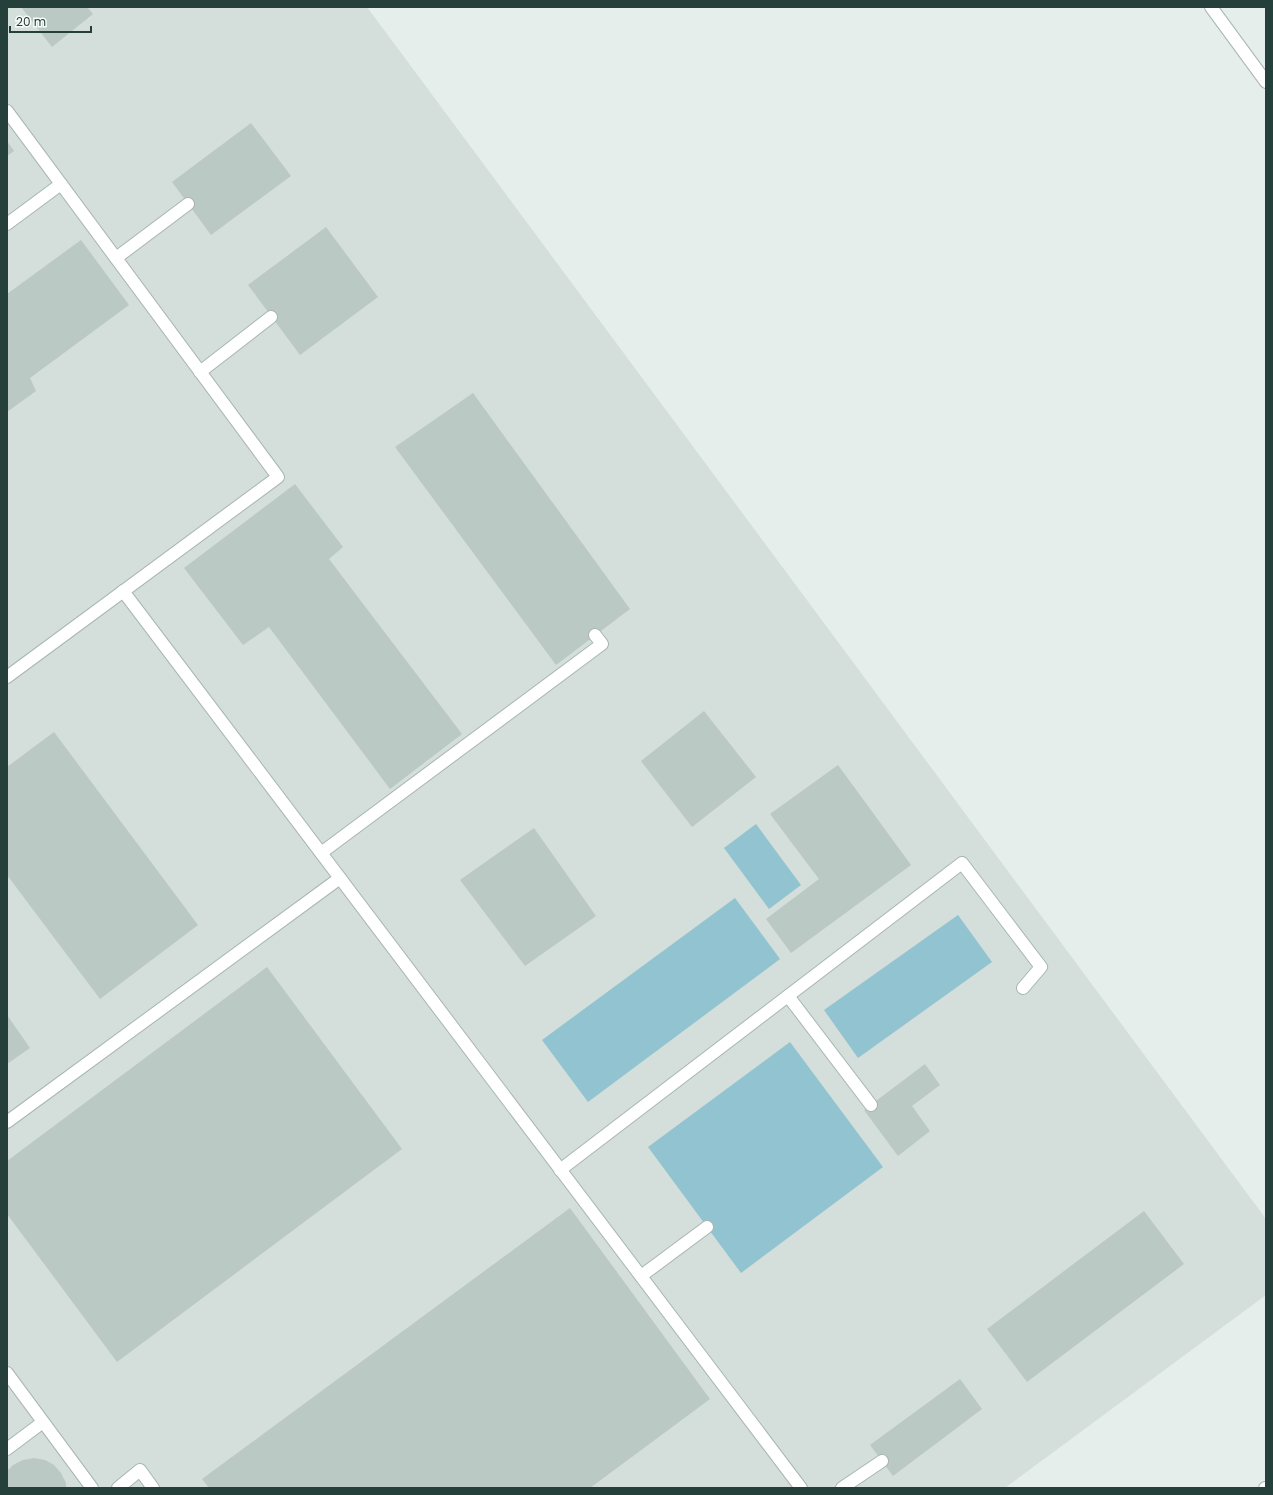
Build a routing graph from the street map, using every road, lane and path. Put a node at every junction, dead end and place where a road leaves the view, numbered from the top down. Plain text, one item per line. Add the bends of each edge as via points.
1 (1211, 7) edge
2 (1266, 82) edge
3 (7, 111) edge
4 (61, 184) junction
5 (188, 204) dead end
6 (7, 224) edge
7 (116, 258) junction
8 (271, 317) dead end
9 (200, 372) junction
10 (123, 591) junction
11 (595, 635) dead end
12 (7, 677) edge
13 (321, 853) junction
14 (340, 878) junction
15 (1023, 988) dead end
16 (788, 996) junction
17 (871, 1104) dead end
18 (7, 1122) edge
19 (560, 1170) junction
20 (707, 1227) dead end
21 (641, 1276) junction
22 (7, 1373) edge
23 (43, 1422) junction
24 (7, 1449) edge
25 (882, 1461) dead end
26 (92, 1488) edge
27 (118, 1488) edge
28 (153, 1488) edge
29 (801, 1488) edge
30 (842, 1488) edge

1 - 2 lane
3 - 4 lane
4 - 6 lane
4 - 7 lane
5 - 7 lane
7 - 9 lane
8 - 9 lane
9 - 10 lane via 278,477
10 - 12 lane
10 - 13 lane
11 - 13 lane via 602,644 432,764
13 - 14 lane
14 - 18 lane
14 - 19 lane
15 - 16 lane via 1041,967 962,863
16 - 17 lane
16 - 19 lane
19 - 21 lane
20 - 21 lane
21 - 29 lane
22 - 23 lane
23 - 24 lane
23 - 26 lane
25 - 30 lane
27 - 28 lane via 140,1470

